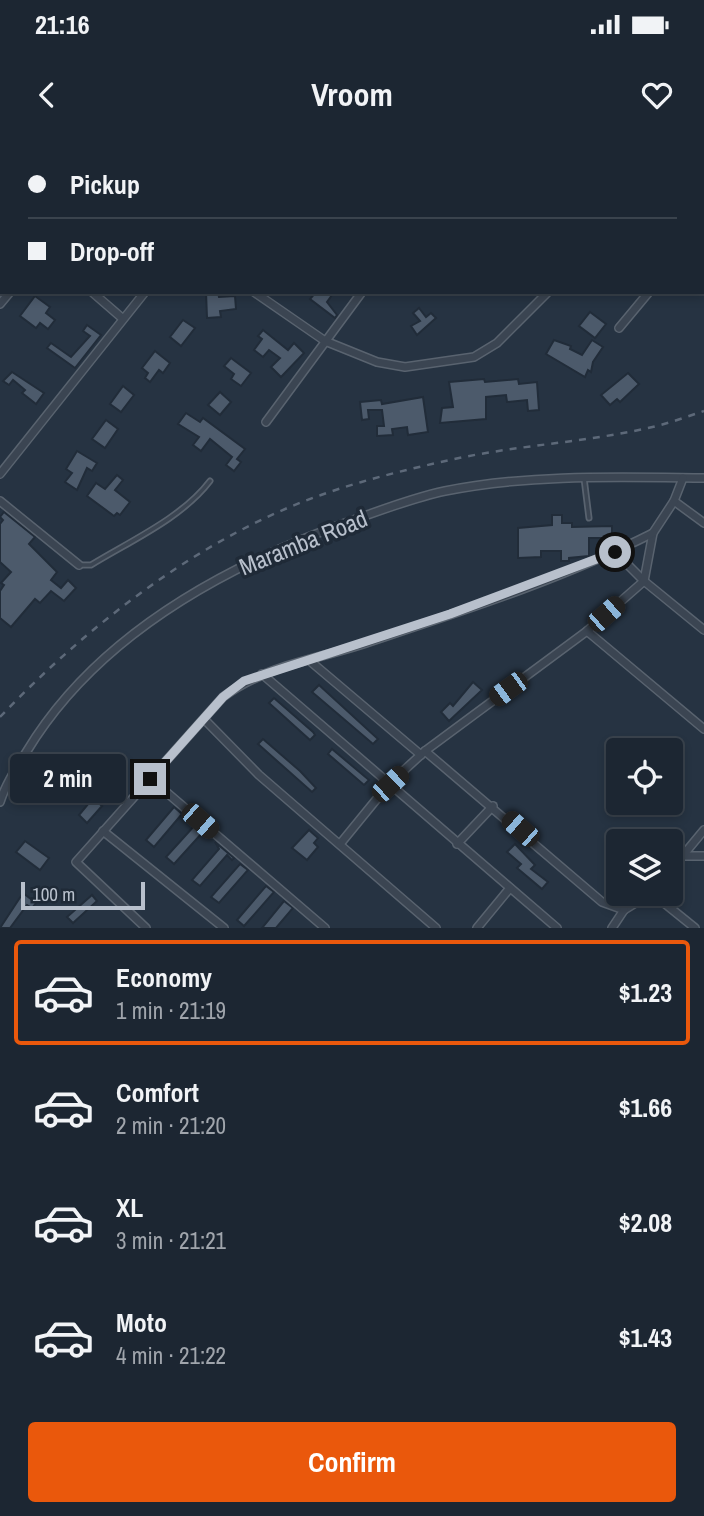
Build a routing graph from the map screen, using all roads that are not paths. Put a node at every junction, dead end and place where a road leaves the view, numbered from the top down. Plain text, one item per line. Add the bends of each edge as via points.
1 (94, 294) edge
2 (143, 294) edge
3 (257, 294) edge
4 (360, 294) edge
5 (546, 294) edge
6 (647, 294) edge
7 (122, 318) junction
8 (619, 328) dead end
9 (325, 341) junction
10 (266, 422) dead end
11 (0, 474) edge
12 (584, 478) junction
13 (683, 478) junction
14 (704, 478) edge
15 (210, 481) dead end
16 (0, 500) edge
17 (674, 501) junction
18 (589, 519) dead end
19 (704, 523) edge
20 (653, 533) junction
21 (615, 552) junction
22 (79, 565) joint
23 (644, 581) junction
24 (704, 630) edge
25 (587, 631) junction
26 (310, 662) junction
27 (262, 674) junction
28 (204, 719) junction
29 (704, 729) edge
30 (423, 753) junction
31 (150, 779) junction
32 (390, 784) junction
33 (0, 802) edge
34 (493, 806) junction
35 (704, 830) edge
36 (103, 831) junction
37 (340, 844) junction
38 (457, 844) junction
39 (685, 856) joint
40 (704, 856) edge
41 (510, 888) junction
42 (631, 906) edge
43 (667, 906) edge
44 (624, 910) junction
45 (146, 928) edge
46 (224, 928) edge
47 (325, 928) edge
48 (436, 928) edge
49 (477, 928) edge
50 (557, 928) edge
51 (612, 928) edge
52 (695, 928) edge

1 - 7 street
2 - 7 street
3 - 9 street
4 - 9 street
5 - 9 street via 497,343 474,358 405,367 377,362
6 - 8 street
7 - 11 street
9 - 10 street
12 - 13 street, Maramba Road
12 - 18 lane
12 - 33 street, Maramba Road via 531,479 442,492 300,538 226,573 159,616 93,668 43,724
13 - 14 street, Maramba Road
13 - 17 street
15 - 22 lane via 199,495 165,519 91,565
16 - 22 street
17 - 19 street
17 - 20 street
20 - 21 street
20 - 23 street
21 - 23 street
21 - 26 street
23 - 24 street
23 - 25 street
25 - 29 street
25 - 30 street
26 - 27 street
26 - 30 street
27 - 28 street via 223,697
27 - 32 street
28 - 31 street
28 - 37 street via 259,775
30 - 32 street
30 - 34 street
31 - 36 street
31 - 47 street
32 - 37 street
32 - 38 street
34 - 38 street
34 - 44 street via 596,898
35 - 39 street
36 - 45 street via 76,862
36 - 46 street
37 - 48 street
38 - 41 street
39 - 40 street
41 - 49 street
41 - 50 street
42 - 44 street
43 - 52 street
44 - 51 street

